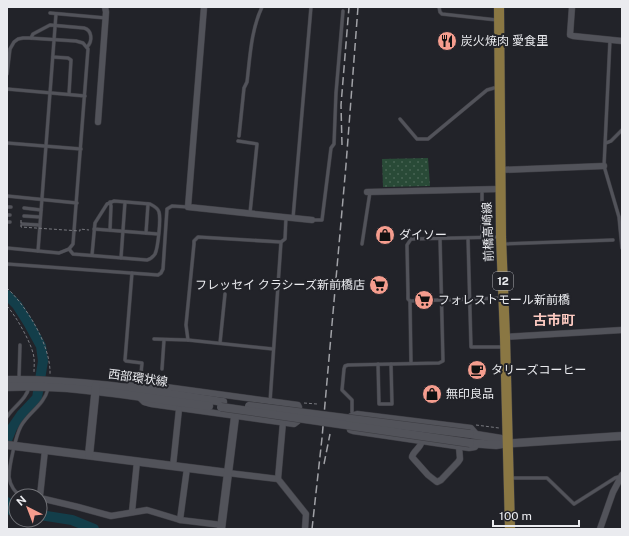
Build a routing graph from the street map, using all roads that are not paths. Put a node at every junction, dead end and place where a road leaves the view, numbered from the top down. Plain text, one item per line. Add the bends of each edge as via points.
1 (105, 7) edge
2 (204, 7) edge
3 (262, 7) edge
4 (311, 7) edge
5 (439, 7) edge
6 (498, 7) edge
7 (572, 7) edge
8 (343, 11) dead end
9 (50, 13) dead end
10 (56, 14) junction
11 (106, 18) junction
12 (499, 20) junction
13 (55, 25) junction
14 (31, 38) junction
15 (610, 39) junction
16 (54, 40) junction
17 (622, 40) edge
18 (87, 47) junction
19 (53, 57) junction
20 (7, 74) edge
21 (499, 88) junction
22 (7, 90) edge
23 (50, 93) junction
24 (69, 94) junction
25 (85, 96) junction
26 (400, 119) dead end
27 (98, 122) dead end
28 (622, 130) edge
29 (239, 136) dead end
30 (238, 141) dead end
31 (7, 143) edge
32 (606, 143) junction
33 (46, 146) junction
34 (81, 149) junction
35 (604, 166) junction
36 (500, 170) junction
37 (482, 189) junction
38 (500, 189) junction
39 (369, 192) joint
40 (7, 196) edge
41 (42, 199) junction
42 (110, 202) junction
43 (125, 202) junction
44 (77, 203) junction
45 (148, 204) junction
46 (188, 207) junction
47 (24, 208) dead end
48 (41, 210) junction
49 (250, 214) junction
50 (24, 216) dead end
51 (40, 217) junction
52 (290, 217) junction
53 (312, 220) joint
54 (22, 222) road end
55 (40, 225) junction
56 (94, 229) junction
57 (110, 230) junction
58 (123, 231) junction
59 (146, 233) junction
60 (158, 234) junction
61 (482, 237) junction
62 (440, 238) junction
63 (468, 238) junction
64 (501, 240) junction
65 (613, 240) dead end
66 (281, 242) junction
67 (362, 244) dead end
68 (7, 248) edge
69 (622, 248) edge
70 (69, 250) junction
71 (38, 251) junction
72 (92, 255) junction
73 (121, 258) junction
74 (7, 264) edge
75 (132, 274) junction
76 (225, 294) dead end
77 (503, 298) junction
78 (441, 300) junction
79 (470, 300) junction
80 (410, 301) junction
81 (622, 330) edge
82 (154, 339) dead end
83 (164, 340) junction
84 (188, 340) junction
85 (505, 342) junction
86 (220, 343) junction
87 (20, 345) dead end
88 (273, 349) junction
89 (411, 363) junction
90 (378, 364) junction
91 (391, 364) junction
92 (162, 369) dead end
93 (7, 380) edge
94 (19, 383) junction
95 (33, 383) junction
96 (49, 384) junction
97 (140, 384) junction
98 (7, 387) edge
99 (96, 387) junction
100 (124, 388) junction
101 (139, 397) junction
102 (270, 402) junction
103 (222, 405) junction
104 (179, 409) junction
105 (353, 414) junction
106 (7, 417) edge
107 (235, 417) junction
108 (283, 422) junction
109 (474, 434) junction
110 (622, 436) edge
111 (422, 441) junction
112 (474, 444) junction
113 (508, 444) junction
114 (12, 445) edge
115 (459, 447) junction
116 (45, 450) junction
117 (89, 455) junction
118 (137, 461) junction
119 (173, 466) junction
120 (187, 468) junction
121 (228, 473) junction
122 (621, 477) edge
123 (508, 478) junction
124 (278, 479) junction
125 (13, 488) edge
126 (41, 488) edge
127 (48, 499) edge
128 (132, 512) junction
129 (180, 520) junction
130 (222, 527) edge
131 (305, 529) edge
132 (510, 529) edge
133 (600, 529) edge

1 - 11 street
2 - 46 street
3 - 29 lane via 252,40
4 - 52 lane
5 - 12 lane via 442,14
6 - 12 main road, 前橋高崎線 / 12
7 - 15 street via 570,35
8 - 53 lane via 334,144 331,148 322,220
9 - 10 lane
10 - 11 lane
10 - 13 lane
11 - 27 street
12 - 21 main road, 前橋高崎線 / 12
13 - 14 lane via 33,34
13 - 16 lane
13 - 18 lane via 88,29 90,44
14 - 16 lane
14 - 20 lane via 21,38 12,45
15 - 17 street
15 - 32 lane
16 - 18 lane via 80,42
16 - 19 lane
18 - 25 lane via 89,54
19 - 23 lane
19 - 24 lane via 71,60
21 - 26 lane via 487,90 428,139 417,139
21 - 36 main road, 前橋高崎線 / 12
22 - 23 lane
23 - 24 lane
23 - 33 lane
24 - 25 lane
25 - 34 lane
28 - 32 lane
30 - 49 lane via 257,144
31 - 33 lane
32 - 35 lane
33 - 34 lane
33 - 41 lane
34 - 44 lane
35 - 36 street
35 - 69 lane via 619,217
36 - 38 main road, 前橋高崎線 / 12
37 - 38 street
37 - 39 street
37 - 61 lane
38 - 64 main road, 前橋高崎線 / 12
39 - 67 lane
40 - 41 lane
41 - 44 lane
41 - 48 lane
42 - 43 lane
42 - 56 lane via 105,205
42 - 57 lane
43 - 45 lane
43 - 58 lane
44 - 70 lane via 74,242
45 - 59 lane
45 - 60 lane via 159,212
46 - 49 street
46 - 75 lane via 172,206 167,209 160,274
47 - 48 lane
48 - 51 lane
49 - 52 street
50 - 51 lane
51 - 55 lane
52 - 53 street
52 - 66 lane via 285,239
54 - 55 lane
55 - 71 lane
56 - 57 lane
56 - 72 lane
57 - 58 lane
58 - 59 lane
58 - 73 lane
59 - 60 lane
60 - 73 lane via 156,251 152,258
61 - 63 lane
61 - 64 lane
62 - 63 lane
62 - 78 lane
62 - 80 lane via 412,239 408,243
63 - 79 lane
64 - 65 lane
64 - 77 main road, 前橋高崎線 / 12
66 - 84 lane via 196,238 186,325
66 - 88 lane
68 - 71 lane
70 - 71 lane via 59,253
70 - 72 lane via 73,254
72 - 73 lane
74 - 75 lane
75 - 97 lane via 125,360 142,363
76 - 86 lane
77 - 79 lane
77 - 85 main road, 前橋高崎線 / 12
78 - 79 lane
78 - 80 lane
78 - 89 lane via 443,361
79 - 85 lane via 471,347
80 - 89 lane
81 - 85 street
82 - 83 lane
83 - 84 lane
83 - 92 lane
84 - 86 lane
85 - 113 main road, 前橋高崎線 / 12
86 - 88 lane
87 - 94 lane
88 - 102 lane
89 - 91 lane
90 - 91 lane
90 - 91 lane via 379,404 392,404
90 - 105 lane via 345,367 342,390 352,400
93 - 94 street
94 - 95 street
94 - 98 street
95 - 96 street, 西部環状線
95 - 106 lane
96 - 99 street, 西部環状線
96 - 114 lane via 43,401 26,418
97 - 100 street
97 - 102 street
99 - 100 street, 西部環状線
99 - 101 street, 西部環状線
99 - 117 street
100 - 103 street, 西部環状線
101 - 103 street, 西部環状線
101 - 104 street via 148,403
102 - 108 street via 299,406 297,422
103 - 109 street, bridge
103 - 112 street, bridge
104 - 107 street
104 - 119 street
105 - 109 street via 471,428
105 - 111 street via 350,430
107 - 108 street
107 - 121 street
108 - 124 street
109 - 113 street via 501,439
110 - 113 street
111 - 115 street
111 - 115 street via 412,457 437,482 460,459
112 - 113 street
112 - 115 street via 471,448
113 - 123 main road, 前橋高崎線 / 12
114 - 116 street
114 - 125 lane via 10,477
116 - 117 street
116 - 126 street
117 - 118 street
118 - 119 street
118 - 128 street
119 - 120 street
120 - 121 street
120 - 129 street
121 - 124 street
121 - 130 street
122 - 123 lane via 615,478 574,504 547,478
122 - 133 street
123 - 132 main road, 前橋高崎線 / 12
124 - 131 street via 306,514
127 - 128 street via 110,516
128 - 129 street via 147,510
129 - 130 street

